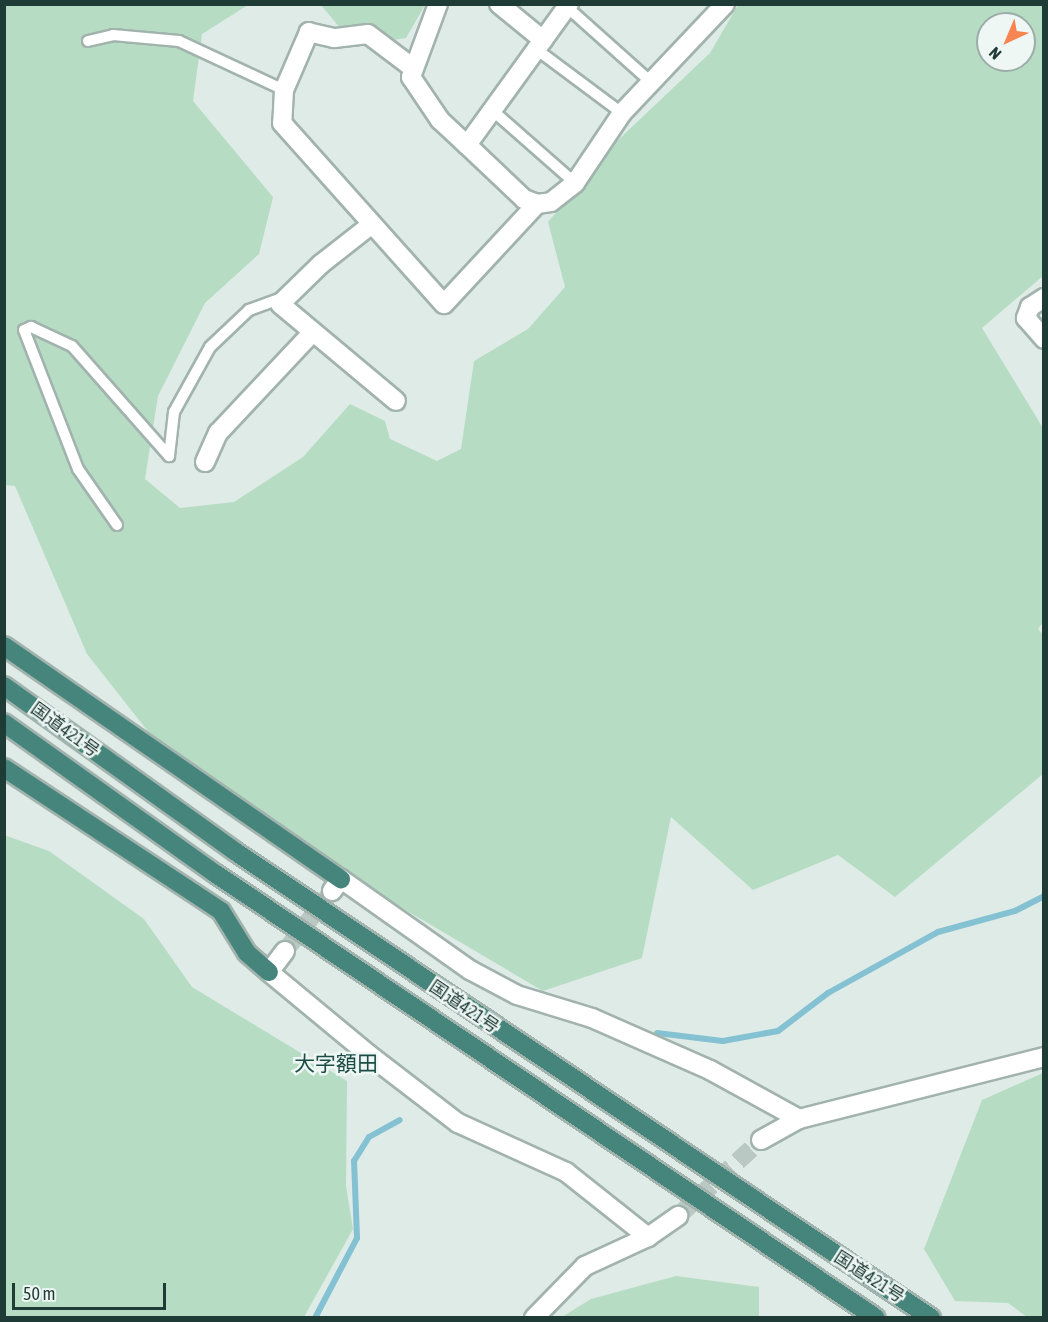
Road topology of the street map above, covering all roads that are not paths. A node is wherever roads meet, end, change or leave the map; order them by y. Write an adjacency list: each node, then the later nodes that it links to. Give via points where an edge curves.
1 (438, 4): 7 (street)
2 (500, 4): 6 (street)
3 (725, 4): 8 (street)
4 (568, 6): 6 (street); 8 (lane)
5 (88, 41): 9 (lane, via 113,35 179,41)
6 (539, 45): 10 (street); 11 (lane)
7 (413, 68): 9 (street, via 368,34 334,38 309,32); 12 (street, via 415,87)
8 (651, 82): 11 (street)
9 (284, 90): 15 (street, via 282,123)
10 (492, 110): 12 (street); 13 (lane)
11 (622, 113): 13 (street)
12 (467, 145): 14 (street, via 524,199)
13 (575, 183): 14 (street, via 551,202)
14 (537, 204): 15 (street, via 444,304)
15 (372, 224): 16 (street)
16 (288, 296): 18 (street, via 280,304); 22 (lane, via 249,310 210,347 174,412 169,456 72,346 49,333 31,327 24,330 78,470)
17 (1044, 298): 19 (street, via 1030,307 1026,318)
18 (311, 334): 20 (street); 21 (street, via 218,434)
19 (1044, 339)
20 (396, 400)
21 (205, 462)
22 (117, 525)
23 (4, 646): 29 (highway)
24 (4, 686): 39 (highway, 国道421号, via 256,866)
25 (4, 713): 27 (highway)
26 (4, 723): 27 (highway, 国道421号)
27 (23, 736): 38 (highway, 国道421号, via 226,880)
28 (4, 768): 31 (highway, via 221,911 247,953)
29 (337, 885): 33 (street, via 517,996 592,1018 710,1070)
30 (285, 951): 31 (street)
31 (269, 972): 36 (street, via 458,1123 566,1172)
32 (1044, 1057): 33 (street)
33 (799, 1119): 34 (street)
34 (761, 1140)
35 (678, 1216): 36 (street)
36 (648, 1237): 37 (street, via 585,1266)
37 (534, 1317)
38 (876, 1317)
39 (931, 1317)

